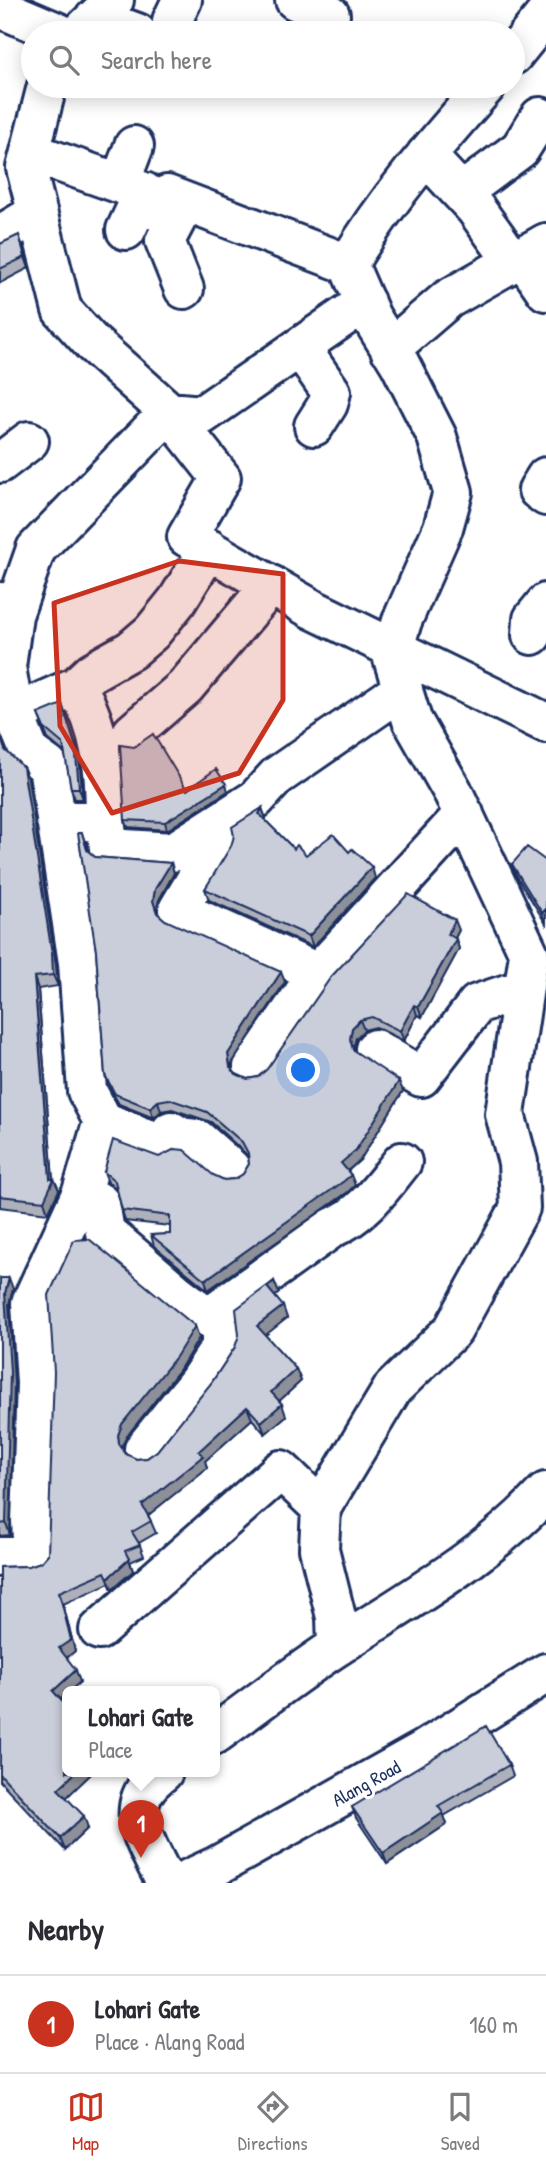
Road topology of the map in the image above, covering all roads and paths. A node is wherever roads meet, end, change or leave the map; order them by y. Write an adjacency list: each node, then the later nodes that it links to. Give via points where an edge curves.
1 (295, 0): 4 (street)
2 (0, 8): 7 (street)
3 (546, 14): 8 (street)
4 (330, 15)
5 (97, 17): 6 (street)
6 (164, 18)
7 (31, 21)
8 (525, 40)
9 (42, 98): 14 (street)
10 (476, 98): 13 (street)
11 (540, 117): 15 (street, via 520,149)
12 (134, 146): 16 (street)
13 (426, 155): 15 (street); 20 (street, via 374,219)
14 (18, 159): 16 (street); 17 (street)
15 (461, 193): 19 (street)
16 (138, 202): 20 (street); 21 (street, via 176,220 165,241)
17 (37, 213): 18 (street); 26 (street, via 62,310)
18 (0, 235)
19 (527, 253): 22 (street); 25 (street, via 448,299)
20 (348, 264): 23 (street)
21 (184, 289)
22 (546, 291)
23 (365, 302): 24 (street); 25 (street)
24 (300, 347): 26 (street, via 202,415); 27 (street, via 331,391)
25 (390, 349): 33 (street, via 437,437 453,492)
26 (169, 412): 30 (street, via 221,478 187,537); 32 (street, via 36,549)
27 (314, 426)
28 (546, 477): 29 (street, via 538,490)
29 (546, 496)
30 (209, 549): 31 (street); 34 (street, via 152,632)
31 (271, 585): 33 (street); 38 (street, via 185,687)
32 (6, 628): 36 (street, via 6,667)
33 (395, 647): 35 (street, via 392,655); 37 (street)
34 (77, 686): 36 (street); 41 (street, via 97,728 105,772)
35 (403, 689): 39 (street, via 412,720); 42 (street, via 277,776 256,799)
36 (15, 714): 40 (street, via 30,754 48,766)
37 (542, 715)
38 (132, 733)
39 (464, 814): 43 (street); 44 (street)
40 (56, 821): 41 (street); 47 (street, via 78,963 87,1091)
41 (105, 821): 42 (street, via 109,848 173,852)
42 (207, 832): 44 (street, via 216,846 178,910)
43 (532, 964): 45 (street, via 477,1004 421,1077); 54 (street, via 505,1114 517,1162 520,1208 453,1330 393,1388)
44 (318, 973): 46 (street)
45 (375, 1049)
46 (253, 1067)
47 (103, 1121): 49 (street, via 162,1145 171,1131 197,1139); 50 (street)
48 (402, 1162): 51 (street, via 349,1221 332,1228)
49 (231, 1169)
50 (82, 1192): 51 (street, via 100,1203 105,1232); 55 (street, via 31,1303 36,1383 33,1556)
51 (208, 1317): 52 (street, via 221,1332 221,1346)
52 (144, 1448)
53 (546, 1492): 57 (street, via 514,1526 463,1566)
54 (321, 1508): 56 (street, via 281,1470); 57 (street, via 319,1549 336,1617)
55 (0, 1557)
56 (99, 1630)
57 (337, 1646): 59 (street)
58 (546, 1673): 62 (street, Alang Road, via 422,1751)
59 (220, 1731)
60 (156, 1777): 61 (street, via 146,1784 137,1809 140,1829)
61 (166, 1883)
62 (180, 1883)

